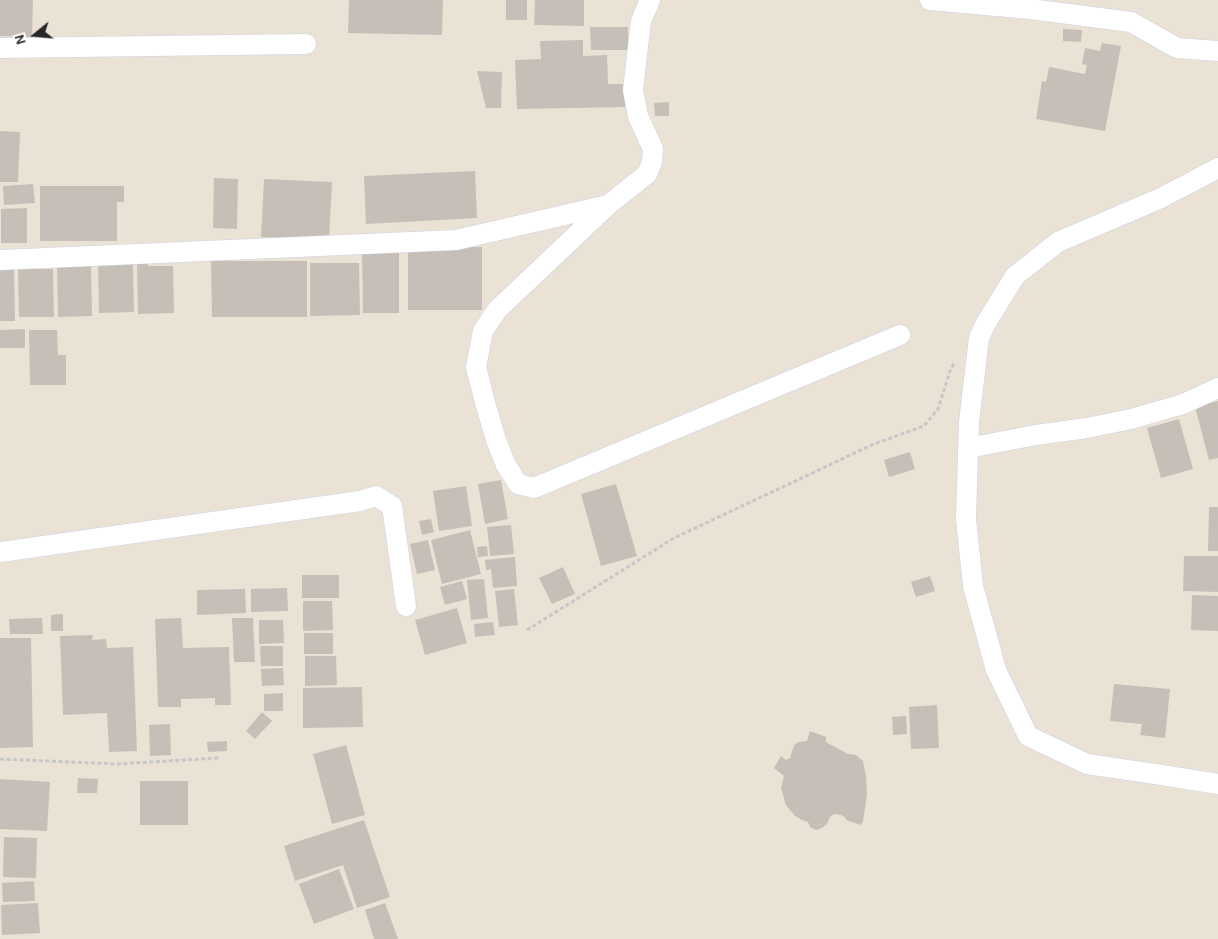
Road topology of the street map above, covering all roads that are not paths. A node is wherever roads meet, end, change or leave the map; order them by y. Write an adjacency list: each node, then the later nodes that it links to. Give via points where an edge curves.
1 (650, 0): 7 (street, via 641,21 633,90 638,116 653,149 652,162 647,174)
2 (930, 0): 5 (street, via 1132,22 1177,48)
3 (306, 44): 4 (street)
4 (0, 48)
5 (1218, 51)
6 (1218, 168): 11 (street, via 1161,198 1058,242 1015,276 979,338)
7 (608, 205): 8 (street, via 456,240); 9 (street, via 497,310 483,331 476,367 496,440 506,466 518,484 534,488)
8 (0, 260)
9 (900, 335)
10 (1218, 388): 11 (street, via 1182,404 1132,419)
11 (968, 448): 14 (street, via 966,519 973,586 996,670 1028,736 1087,764)
12 (0, 552): 13 (street, via 360,501 376,496 392,506)
13 (406, 606)
14 (1218, 784)

